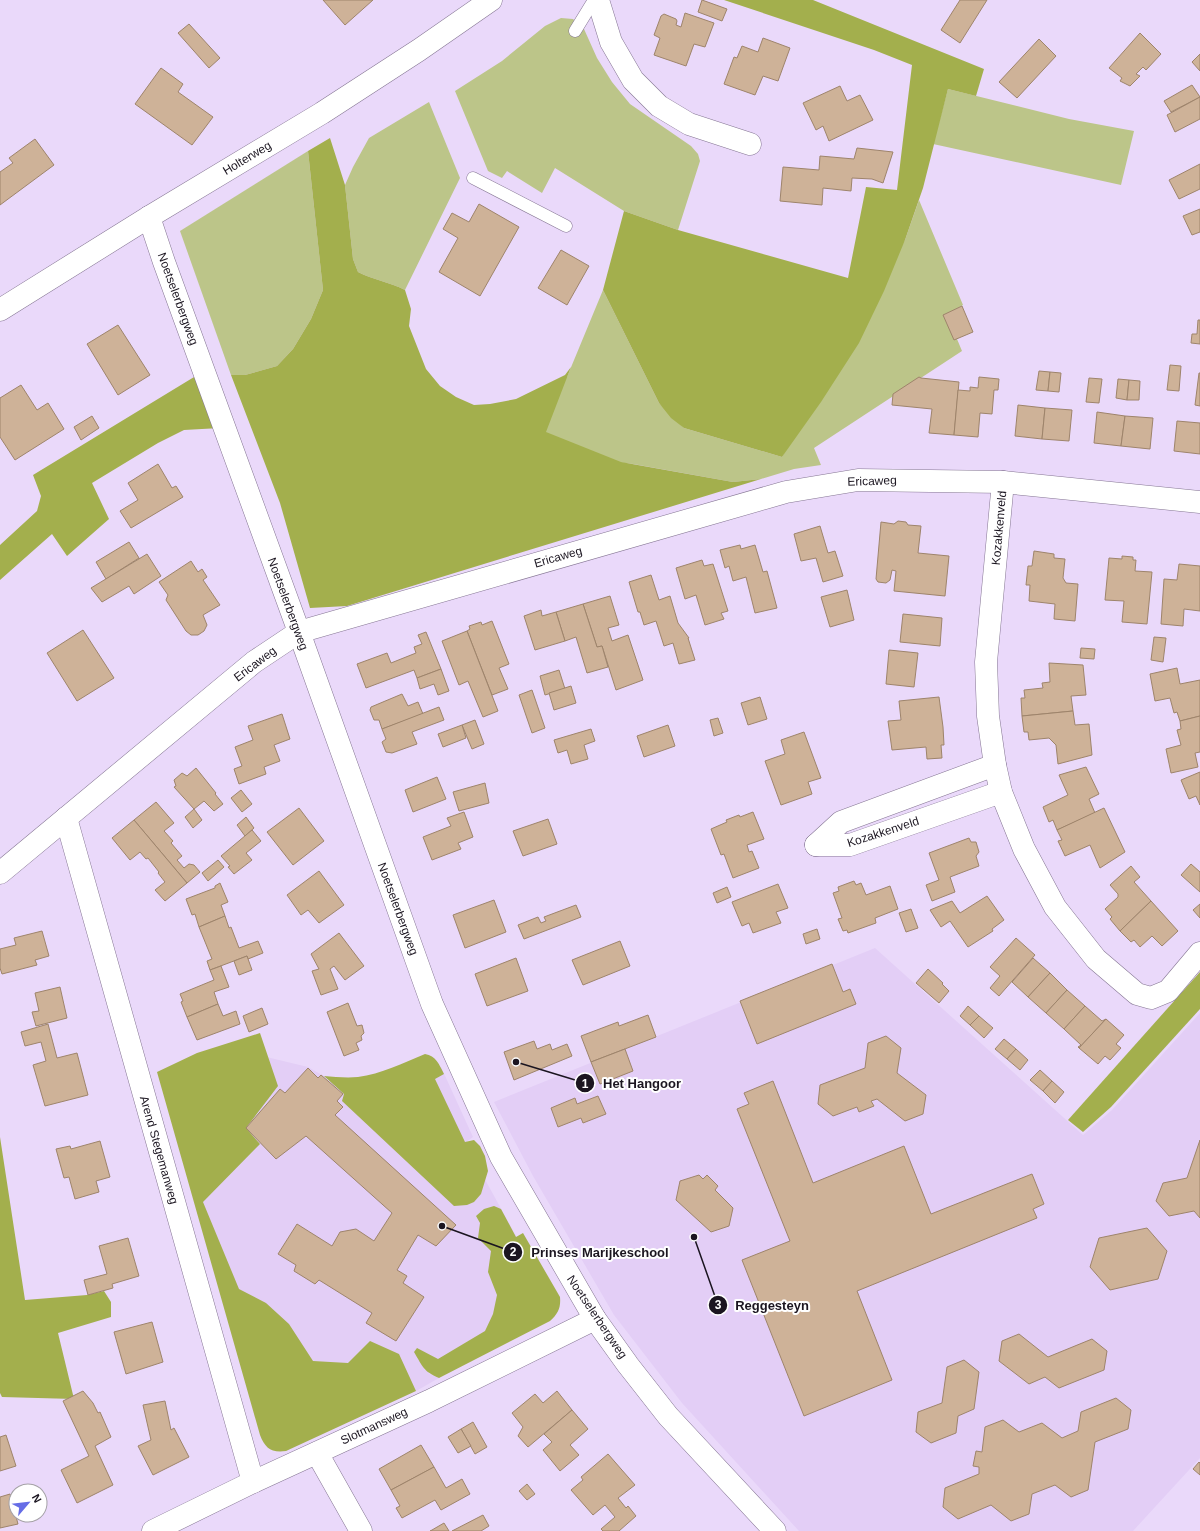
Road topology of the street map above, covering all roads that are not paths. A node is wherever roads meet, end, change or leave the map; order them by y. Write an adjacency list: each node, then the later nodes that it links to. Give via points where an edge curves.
1 (491, 0): 7 (street, Holterweg, via 329,109)
2 (594, 0): 4 (lane)
3 (598, 0): 5 (street, via 611,42 633,80 659,106 690,124)
4 (575, 31)
5 (750, 144)
6 (473, 178): 8 (lane)
7 (149, 217): 9 (street, Holterweg); 12 (street, Noetselerbergweg)
8 (566, 226)
9 (0, 310)
10 (1003, 482): 11 (street, Ericaweg); 12 (street, Ericaweg, via 858,480 786,492); 13 (street, Kozakkenveld, via 986,662 988,716)
11 (1200, 502)
12 (299, 632): 15 (street, Ericaweg, via 254,662); 18 (street, Noetselerbergweg, via 432,1004 501,1157)
13 (995, 765): 14 (street, Kozakkenveld); 14 (street, Kozakkenveld, via 841,822 816,845 850,845)
14 (1001, 792): 17 (street, Kozakkenveld, via 1024,849 1055,907 1096,959 1137,994 1151,998 1168,990)
15 (66, 818): 16 (street, Ericaweg); 20 (street, Arend Stegemanweg)
16 (0, 873)
17 (1200, 953)
18 (595, 1319): 19 (street, Slotmansweg); 23 (street, Noetselerbergweg, via 668,1416)
19 (317, 1453): 20 (street, Slotmansweg); 22 (street)
20 (253, 1482): 21 (street, Slotmansweg)
21 (153, 1531)
22 (361, 1531)
23 (775, 1531)

